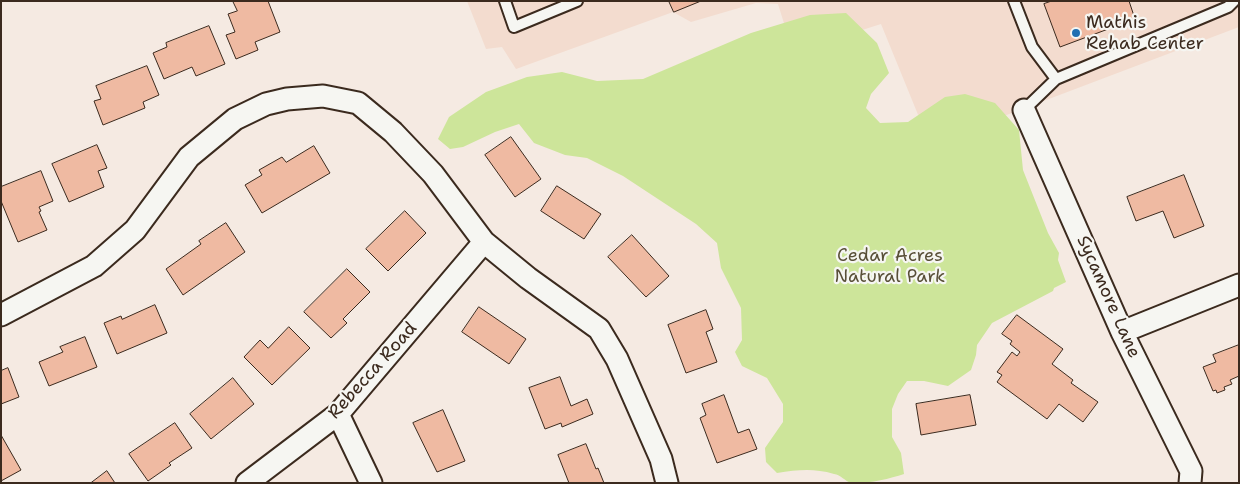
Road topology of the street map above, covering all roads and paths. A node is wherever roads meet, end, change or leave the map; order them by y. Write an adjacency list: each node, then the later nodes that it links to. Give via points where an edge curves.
1 (504, 1): 2 (lane, via 514,27)
2 (577, 1)
3 (1014, 1): 5 (lane, via 1032,47)
4 (1234, 1): 5 (lane, via 1228,7)
5 (1056, 79): 6 (lane)
6 (1024, 110): 10 (street, Sycamore Lane)
7 (484, 242): 9 (street, via 433,174 393,132 358,103 323,96 287,99 266,104 235,119 189,157 135,230 94,266); 11 (street, Rebecca Road); 14 (street, via 599,329 617,359 661,459)
8 (1239, 284): 10 (street)
9 (1, 315)
10 (1122, 332): 15 (street, Sycamore Lane, via 1192,471)
11 (338, 414): 12 (street, Rebecca Road); 13 (street)
12 (247, 483)
13 (371, 483)
14 (667, 483)
15 (1190, 483)

